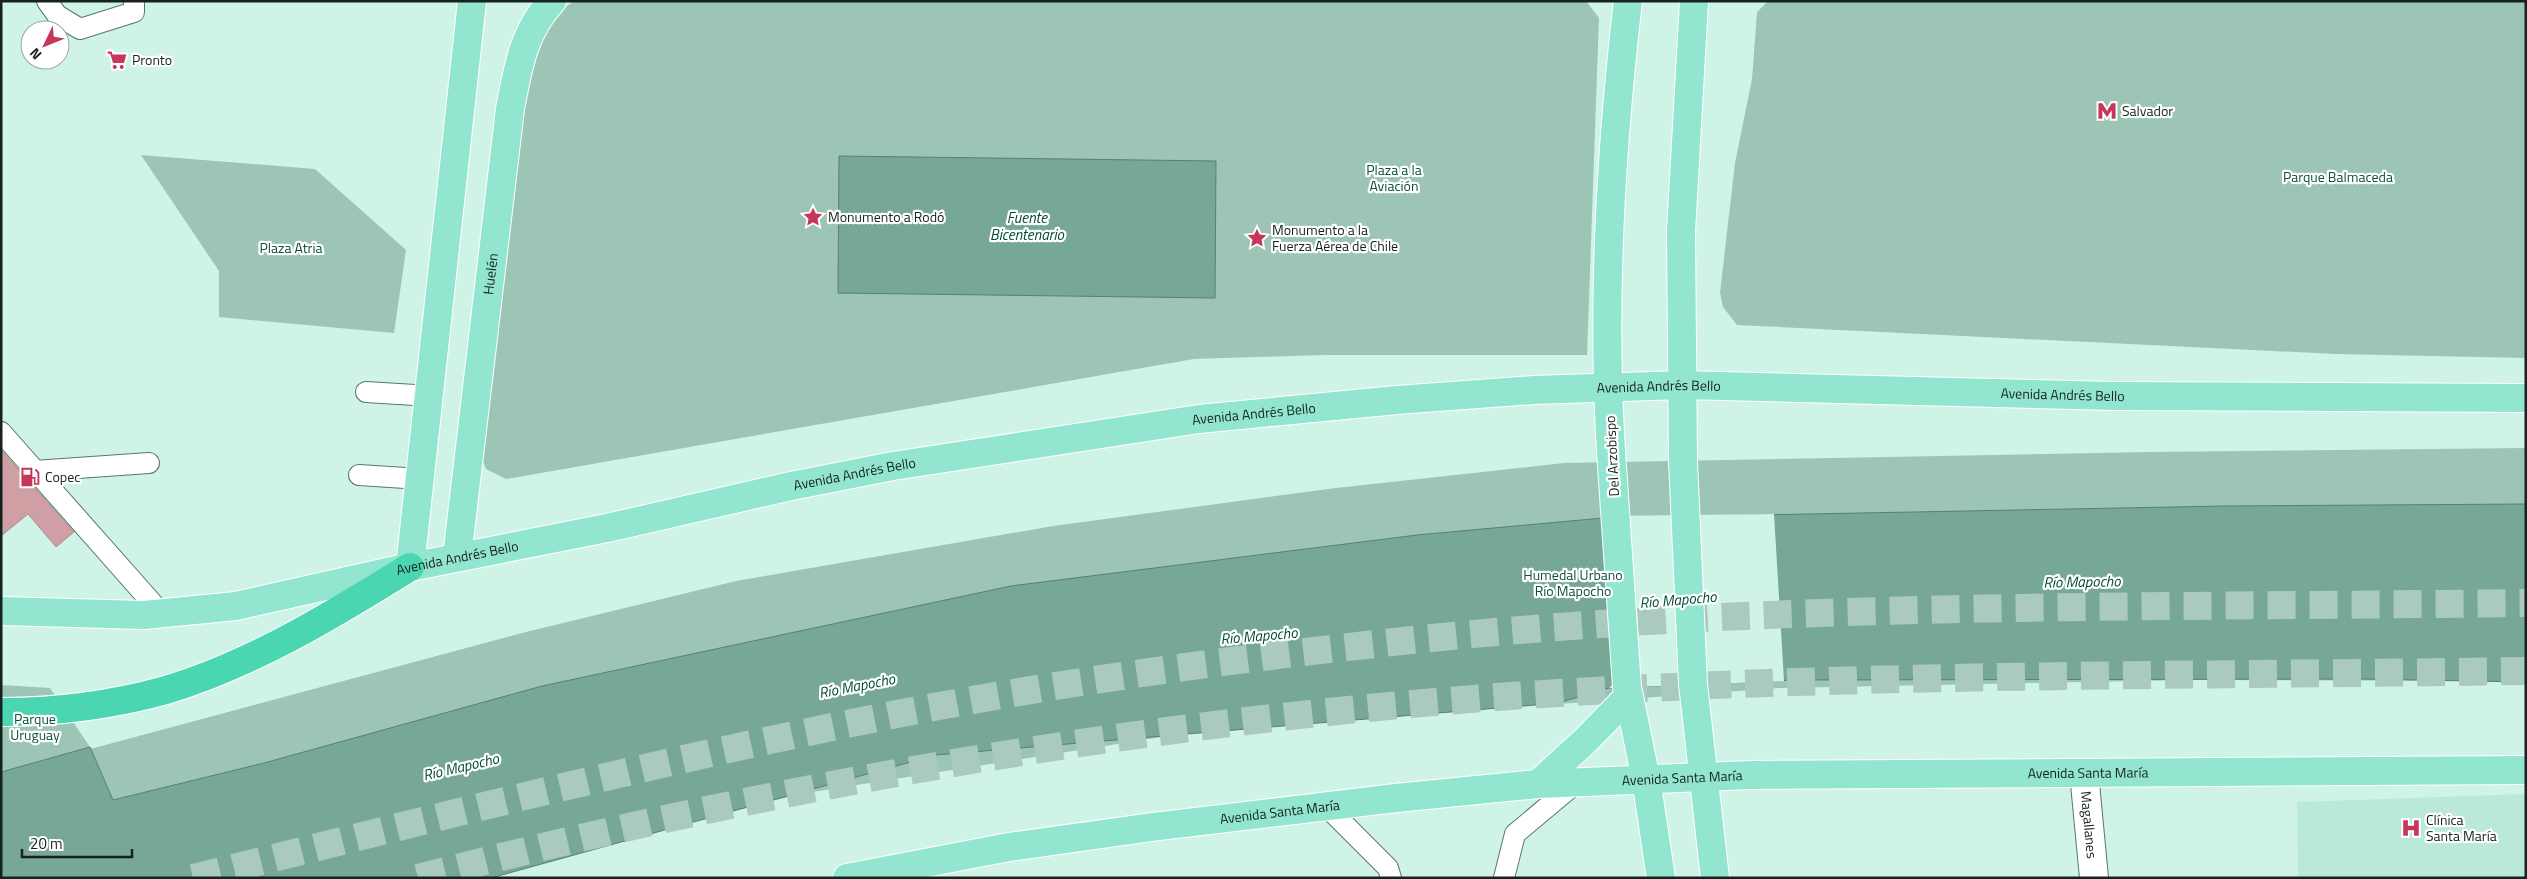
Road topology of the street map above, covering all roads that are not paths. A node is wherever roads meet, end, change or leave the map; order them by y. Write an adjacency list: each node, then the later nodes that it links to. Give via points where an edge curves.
1 (47, 1): 2 (lane, via 56,15 80,29 134,12)
2 (134, 1)
3 (472, 1): 10 (main road)
4 (552, 1): 17 (main road, Huelén, via 525,40 510,109)
5 (1628, 1): 8 (main road, Del Arzobispo, via 1611,203)
6 (1694, 1): 7 (main road, via 1681,230)
7 (1682, 385): 8 (main road, Avenida Andrés Bello); 11 (main road, Avenida Andrés Bello, via 2114,396); 25 (main road, bridge, via 1693,684)
8 (1608, 386): 17 (main road, Avenida Andrés Bello, via 1387,401 1199,419 1105,432 791,486); 21 (main road, Del Arzobispo, bridge)
9 (366, 392): 10 (lane)
10 (431, 396): 16 (main road)
11 (2526, 398)
12 (5, 445): 14 (lane)
13 (148, 463): 14 (lane)
14 (34, 472): 20 (lane)
15 (359, 475): 16 (lane)
16 (421, 479): 18 (main road)
17 (457, 558): 18 (main road, Avenida Andrés Bello)
18 (410, 567): 20 (main road, Avenida Andrés Bello, via 236,606); 22 (highway, via 290,637 186,683 111,703 62,710)
19 (1, 611): 20 (main road, Avenida Andrés Bello)
20 (162, 614)
21 (1628, 692): 26 (main road, Del Arzobispo); 28 (main road, via 1586,740)
22 (1, 712)
23 (2526, 770): 24 (main road, Avenida Santa María)
24 (2084, 773): 25 (main road, Avenida Santa María); 36 (street, Magallanes)
25 (1704, 778): 26 (main road, Avenida Santa María); 35 (main road)
26 (1646, 779): 27 (main road, Avenida Santa María); 34 (main road, Del Arzobispo)
27 (1577, 782): 28 (main road, Avenida Santa María); 33 (lane, via 1515,834)
28 (1538, 784): 29 (main road, Avenida Santa María)
29 (1326, 806): 30 (main road, Avenida Santa María, via 1010,847); 32 (lane, via 1388,868)
30 (876, 874): 31 (main road, Avenida Santa María)
31 (847, 878)
32 (1391, 878)
33 (1504, 878)
34 (1661, 878)
35 (1715, 878)
36 (2094, 878)

